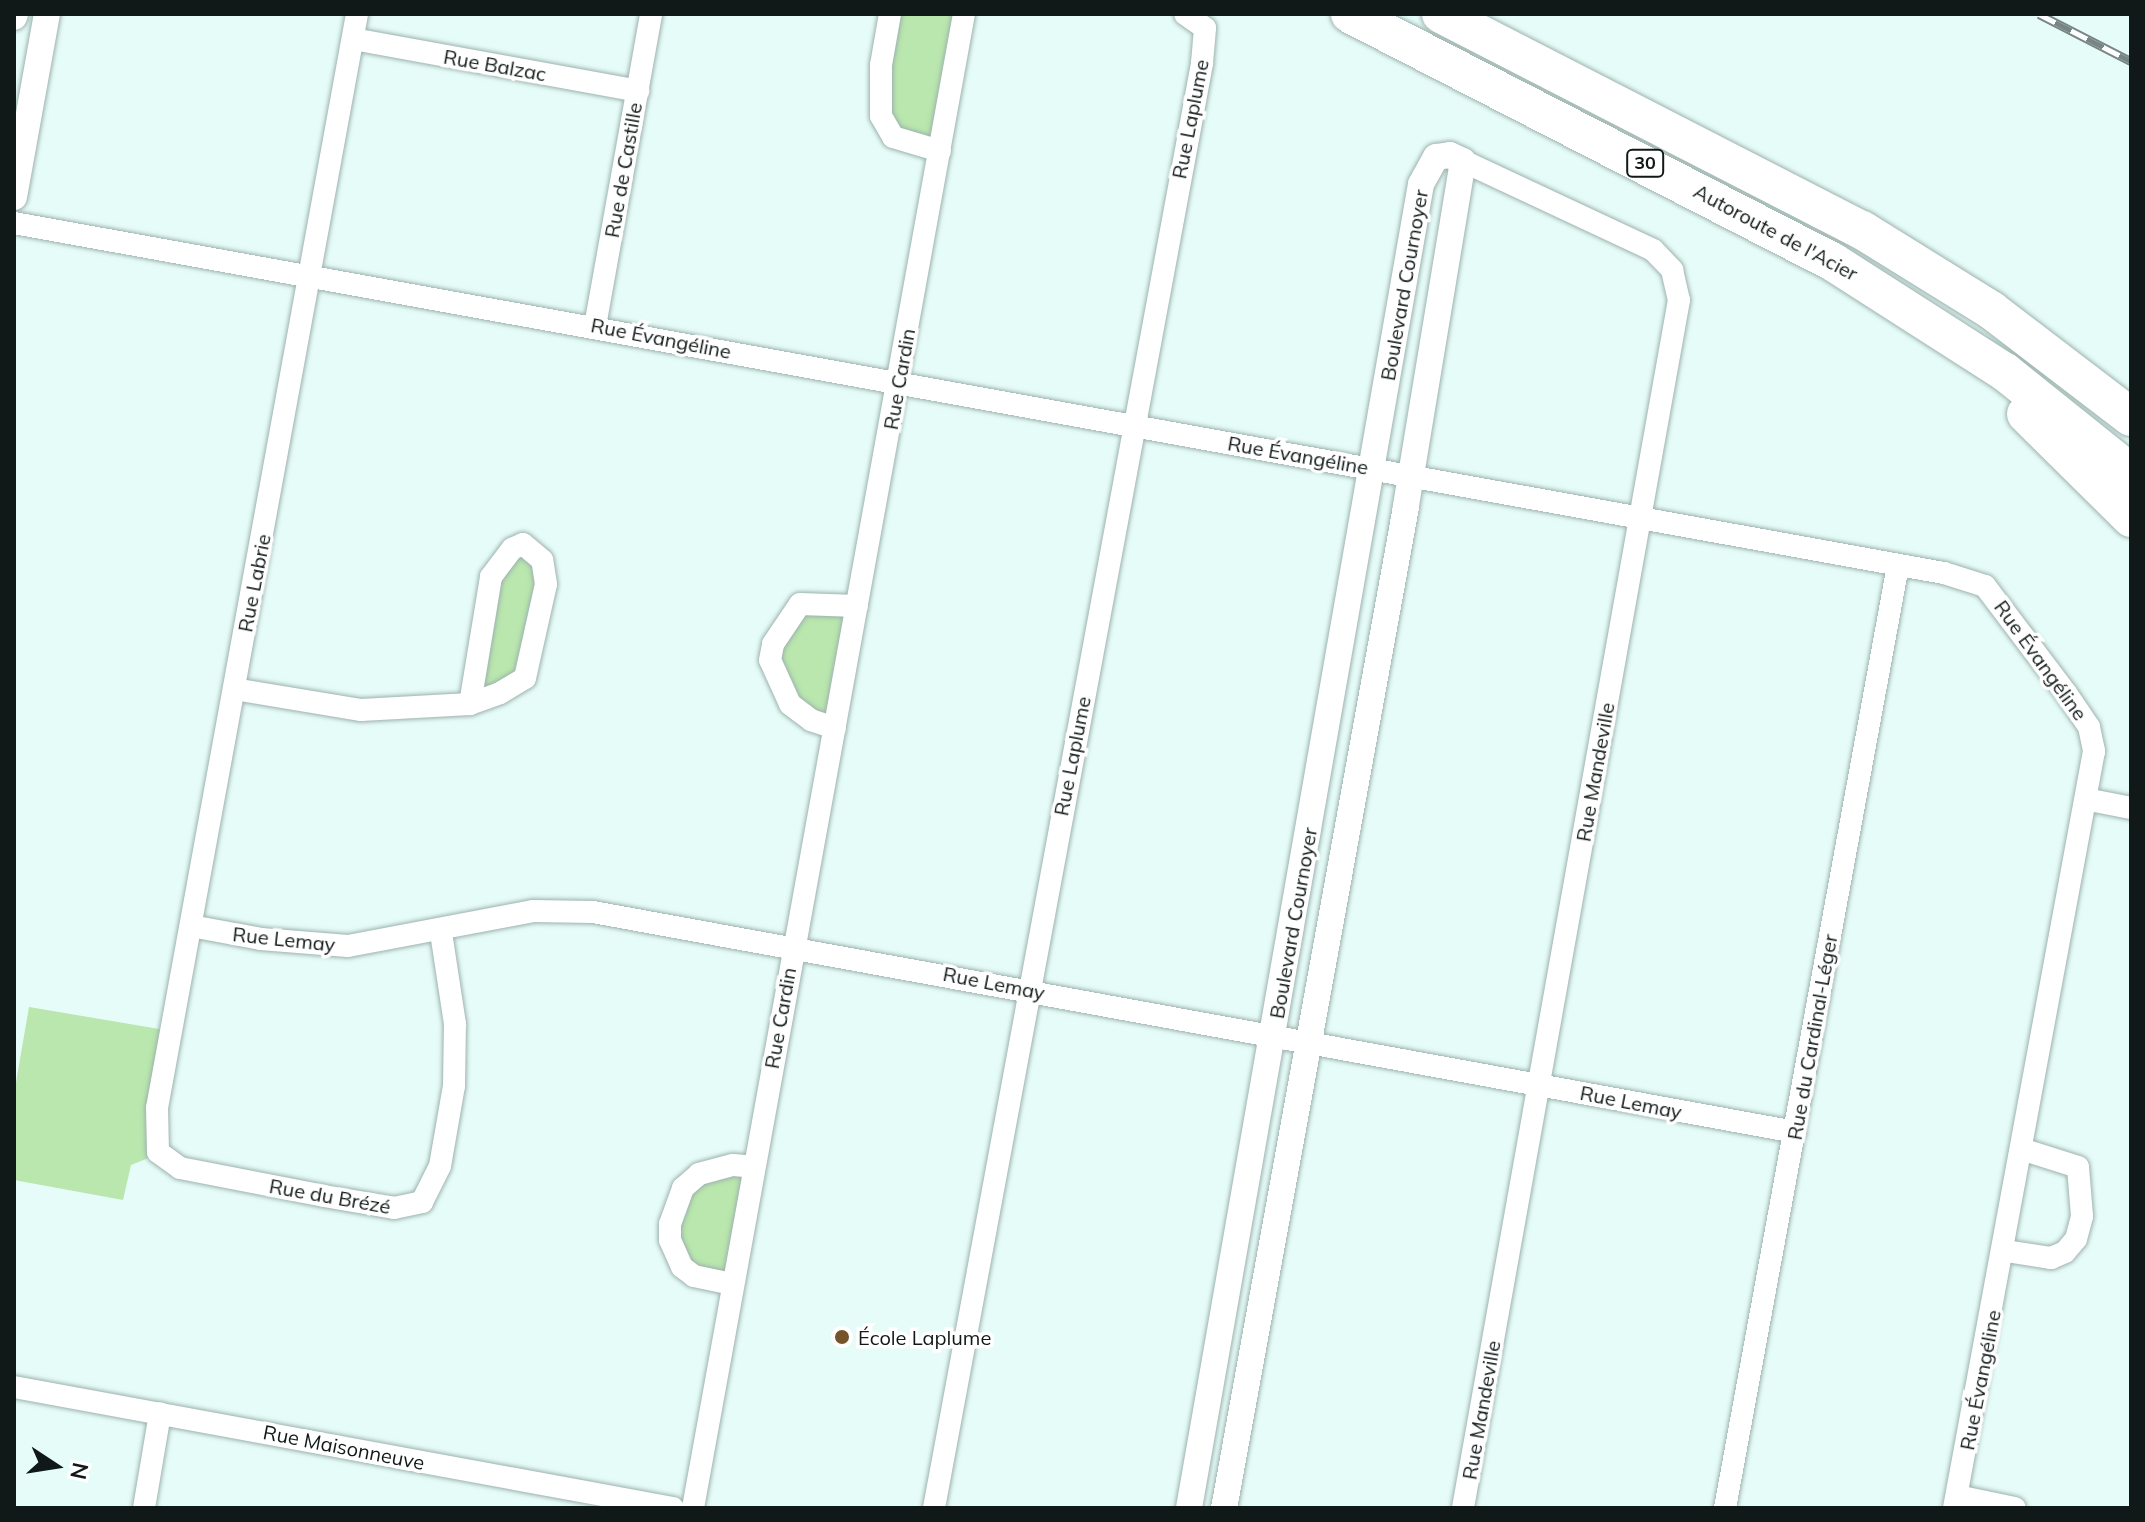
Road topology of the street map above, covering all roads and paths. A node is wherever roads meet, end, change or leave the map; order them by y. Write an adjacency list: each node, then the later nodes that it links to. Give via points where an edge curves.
1 (47, 14): 13 (street)
2 (357, 14): 9 (street, Rue Labrie)
3 (651, 14): 10 (street, Rue de Castille)
4 (890, 14): 11 (street, via 881,65 881,116 893,137)
5 (964, 14): 11 (street, Rue Cardin)
6 (1185, 14): 20 (street, Rue Laplume, via 1205,28 1205,41)
7 (1350, 14): 16 (highway, Autoroute de l'Acier / 30, via 1761,222)
8 (1441, 14): 19 (highway, 30, via 1862,230 1991,310)
9 (353, 39): 10 (street, Rue Balzac); 15 (street, Rue Labrie)
10 (638, 91): 17 (street, Rue de Castille)
11 (940, 151): 18 (street, Rue Cardin)
12 (1463, 161): 21 (street, Boulevard Cournoyer, via 1436,157 1421,184); 23 (street, Boulevard Cournoyer); 24 (street, Rue Mandeville, via 1653,250 1672,270 1679,300)
13 (14, 197)
14 (14, 223): 15 (street, Rue Évangéline)
15 (308, 273): 17 (street, Rue Évangéline); 28 (street, Rue Labrie)
16 (1933, 322): 22 (highway, Autoroute de l'Acier / 30, via 2041,399); 25 (highway)
17 (595, 326): 18 (street, Rue Évangéline)
18 (899, 382): 20 (street, Rue Évangéline); 27 (street, Rue Cardin)
19 (2131, 414)
20 (1134, 425): 21 (street, Rue Évangéline); 36 (street, Rue Laplume)
21 (1371, 468): 23 (street, Rue Évangéline); 37 (street, Boulevard Cournoyer)
22 (2131, 473)
23 (1411, 476): 24 (street, Rue Évangéline); 38 (street, Boulevard Cournoyer)
24 (1640, 518): 26 (street, Rue Évangéline); 39 (street, Rue Mandeville)
25 (2131, 518)
26 (1898, 565): 31 (street, Rue Évangéline, via 1975,581 1999,602 2089,727 2094,742); 40 (street, Rue du Cardinal-Léger)
27 (857, 606): 30 (street, Rue Cardin); 30 (street, via 800,604 773,644 770,660 790,704 811,720)
28 (234, 689): 29 (street, via 361,710); 33 (street, Rue Labrie)
29 (470, 704): 29 (street, via 491,577 512,549 523,544 534,549 547,570 525,678)
30 (835, 728): 35 (street, Rue Cardin)
31 (2090, 800): 32 (street); 41 (street, Rue Évangéline)
32 (2131, 808)
33 (191, 926): 34 (street, Rue Lemay, via 329,945); 42 (street, Rue Labrie, via 157,1108)
34 (441, 932): 35 (street, Rue Lemay, via 533,911 575,910); 42 (street, Rue du Brézé, via 455,1024 454,1086 440,1166 422,1202 394,1208 324,1196 180,1168)
35 (792, 946): 36 (street, Rue Lemay); 43 (street, Rue Cardin)
36 (1031, 990): 37 (street, Rue Lemay); 52 (street, Rue Laplume)
37 (1274, 1035): 38 (street, Rue Lemay); 53 (street, Boulevard Cournoyer)
38 (1311, 1042): 39 (street, Rue Lemay); 54 (street, Boulevard Cournoyer)
39 (1541, 1085): 40 (street, Rue Lemay); 55 (street, Rue Mandeville)
40 (1795, 1132): 56 (street, Rue du Cardinal-Léger)
41 (2024, 1150): 44 (street, Rue Évangéline); 44 (street, via 2078,1167 2082,1216 2076,1239 2065,1252 2051,1258)
42 (158, 1152)
43 (754, 1167): 45 (street, Rue Cardin); 45 (street, via 733,1165 699,1174 683,1188 670,1224 670,1240 682,1267 694,1276)
44 (2006, 1251): 48 (street, Rue Évangéline)
45 (732, 1284): 51 (street, Rue Cardin)
46 (14, 1387): 47 (street, Rue Maisonneuve)
47 (160, 1413): 49 (street); 50 (street, Rue Maisonneuve)
48 (1956, 1502): 57 (street)
49 (144, 1508)
50 (673, 1508)
51 (693, 1508)
52 (934, 1508)
53 (1189, 1508)
54 (1224, 1508)
55 (1463, 1508)
56 (1725, 1508)
57 (2015, 1508)

